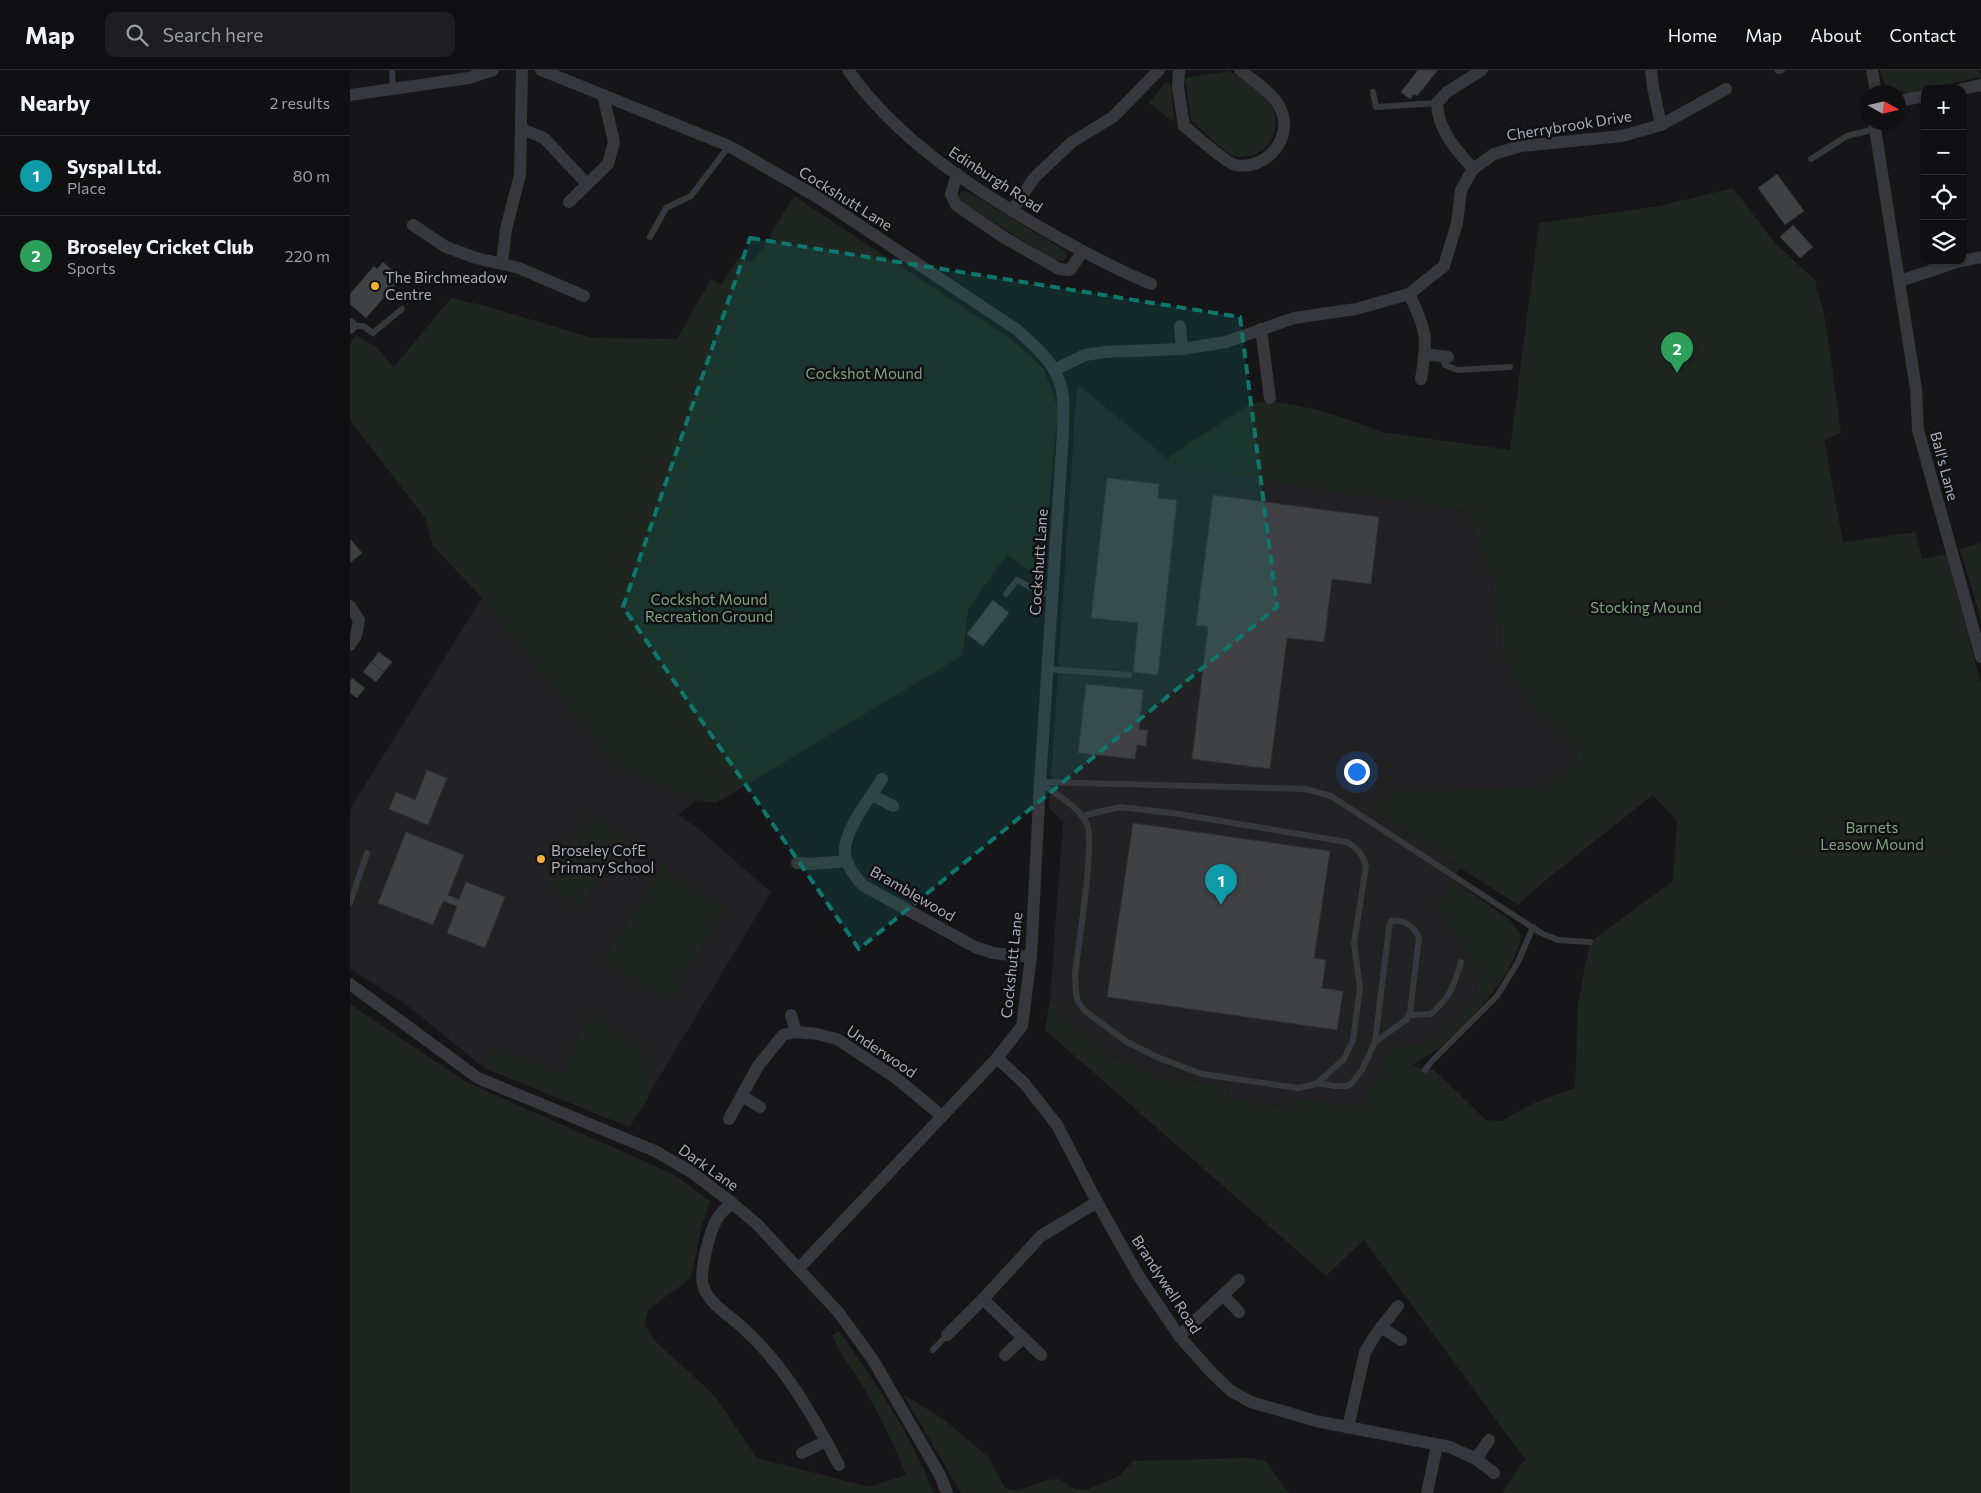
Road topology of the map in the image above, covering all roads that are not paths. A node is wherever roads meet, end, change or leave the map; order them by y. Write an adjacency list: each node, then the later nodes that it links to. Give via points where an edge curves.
1 (392, 70): 15 (lane)
2 (493, 70): 15 (street, via 469,78)
3 (522, 70): 24 (street)
4 (542, 70): 18 (street, Cockshutt Lane)
5 (848, 70): 30 (street, Edinburgh Road, via 887,117)
6 (1159, 70): 33 (street, via 1113,117 1072,142 1034,178)
7 (1179, 70): 8 (street, via 1178,87 1184,126 1234,164 1246,165 1272,155 1280,144 1284,129 1279,105)
8 (1240, 70)
9 (1482, 70): 22 (street, via 1447,92)
10 (1651, 70): 23 (street)
11 (1872, 70): 12 (street)
12 (1875, 85)
13 (1981, 85): 14 (street)
14 (1966, 88)
15 (394, 89): 19 (street)
16 (1726, 89): 23 (street, Cherrybrook Drive)
17 (1373, 92): 22 (lane, via 1376,107)
18 (603, 94): 27 (street, Cockshutt Lane); 31 (street, via 614,142 608,164)
19 (350, 95)
20 (1921, 97): 21 (street)
21 (1906, 100)
22 (1437, 103): 29 (street, via 1438,115 1448,139)
23 (1660, 125): 29 (street, Cherrybrook Drive, via 1622,136 1521,146 1494,154)
24 (522, 129): 31 (street, via 544,138); 39 (street, via 520,175 506,229)
25 (1863, 130): 28 (lane, via 1847,136)
26 (1875, 130): 41 (street, Ball's Lane)
27 (729, 146): 35 (lane, via 691,196 666,208); 53 (street, Cockshutt Lane, via 817,198 1016,329 1045,355)
28 (1811, 159)
29 (1473, 169): 43 (street, Cherrybrook Drive, via 1461,190 1457,223 1444,266)
30 (957, 174): 33 (street, Edinburgh Road); 36 (street, via 951,194 956,206 1005,238 1059,269 1070,270)
31 (587, 184): 32 (street)
32 (569, 202)
33 (1012, 211): 36 (street, Edinburgh Road)
34 (413, 225): 39 (street, via 446,247)
35 (650, 237)
36 (1083, 251): 42 (street, Edinburgh Road)
37 (1981, 257): 38 (street)
38 (1966, 260)
39 (502, 263): 44 (street)
40 (1949, 265): 41 (street)
41 (1900, 281): 60 (street, Ball's Lane, via 1916,389 1918,430)
42 (1151, 284)
43 (1408, 294): 48 (street, Cherrybrook Drive, via 1356,309 1294,318); 50 (street, via 1423,326)
44 (584, 296)
45 (402, 309): 46 (lane, via 373,333 363,326)
46 (351, 326)
47 (1180, 326): 49 (street)
48 (1261, 330): 49 (street, Cherrybrook Drive, via 1226,342); 55 (street)
49 (1182, 349): 53 (street, Cherrybrook Drive, via 1084,355)
50 (1425, 354): 51 (street); 54 (street)
51 (1445, 357): 52 (lane, via 1445,365 1457,370)
52 (1510, 367)
53 (1054, 370): 57 (street, Cockshutt Lane, via 1063,397 1063,433)
54 (1421, 379)
55 (1270, 398)
56 (1006, 594): 57 (lane, via 1017,580 1036,591)
57 (1052, 595): 61 (street, Cockshutt Lane)
58 (350, 606): 59 (street, via 359,620 356,636)
59 (350, 644)
60 (1981, 657)
61 (1047, 669): 62 (lane); 64 (street, Cockshutt Lane)
62 (1130, 675)
63 (882, 779): 65 (street)
64 (1040, 782): 67 (lane); 72 (lane, via 1306,789 1331,796); 74 (street, Cockshutt Lane)
65 (872, 795): 66 (street); 69 (street, via 850,830 845,848)
66 (893, 806)
67 (1081, 816): 83 (lane, via 1089,834 1075,984 1078,1002 1085,1011 1127,1042 1202,1074 1298,1088); 83 (lane, via 1120,807 1180,814 1347,842 1363,855 1366,866 1354,942 1360,988 1353,1040 1344,1059)
68 (367, 853): 71 (lane)
69 (847, 861): 70 (street); 74 (street, Bramblewood, via 853,875 864,886 975,947 993,953)
70 (797, 863)
71 (350, 903)
72 (1533, 927): 73 (lane, via 1558,940); 82 (lane, via 1518,962 1497,996)
73 (1590, 942)
74 (1031, 957): 81 (street, Cockshutt Lane, via 1022,1026)
75 (1461, 962): 77 (lane, via 1452,989 1431,1014 1413,1015)
76 (350, 984): 89 (street, Dark Lane, via 478,1078 655,1152 693,1173)
77 (1410, 1012): 80 (lane, via 1406,1020); 80 (lane, via 1419,938 1413,928 1399,919 1391,921 1389,928)
78 (791, 1016): 79 (street)
79 (796, 1032): 84 (street, via 783,1035 758,1066); 86 (street, Underwood, via 837,1039 896,1078)
80 (1375, 1042): 83 (lane, via 1352,1084 1340,1087)
81 (997, 1058): 86 (street, Cockshutt Lane); 88 (street, Brandywell Road, via 1024,1083 1057,1125)
82 (1425, 1070)
83 (1317, 1083)
84 (742, 1096): 85 (street); 87 (street)
85 (760, 1107)
86 (942, 1116): 90 (street, Cockshutt Lane)
87 (729, 1119)
88 (1097, 1202): 93 (street, via 1041,1236); 98 (street, Brandywell Road, via 1138,1274)
89 (732, 1203): 90 (street, Dark Lane); 106 (street, via 715,1221 702,1284 706,1294 760,1343 813,1416)
90 (799, 1268): 112 (street, Dark Lane, via 873,1360)
91 (1238, 1280): 92 (street)
92 (1223, 1295): 95 (street); 98 (street)
93 (983, 1299): 97 (street); 99 (street)
94 (1398, 1306): 96 (street)
95 (1239, 1312)
96 (1382, 1327): 100 (street); 104 (street, via 1365,1352)
97 (946, 1335): 101 (lane)
98 (1179, 1336): 104 (street, Brandywell Road, via 1231,1391 1251,1402)
99 (1023, 1338): 102 (street); 103 (street)
100 (1401, 1340)
101 (933, 1350)
102 (1005, 1355)
103 (1041, 1355)
104 (1348, 1428): 107 (street, Brandywell Road)
105 (1489, 1440): 109 (street)
106 (826, 1441): 108 (street); 110 (street)
107 (1438, 1445): 109 (street, Brandywell Road); 113 (street)
108 (802, 1453)
109 (1476, 1458): 111 (street, Brandywell Road)
110 (839, 1465)
111 (1494, 1473)
112 (947, 1493)
113 (1427, 1493)

